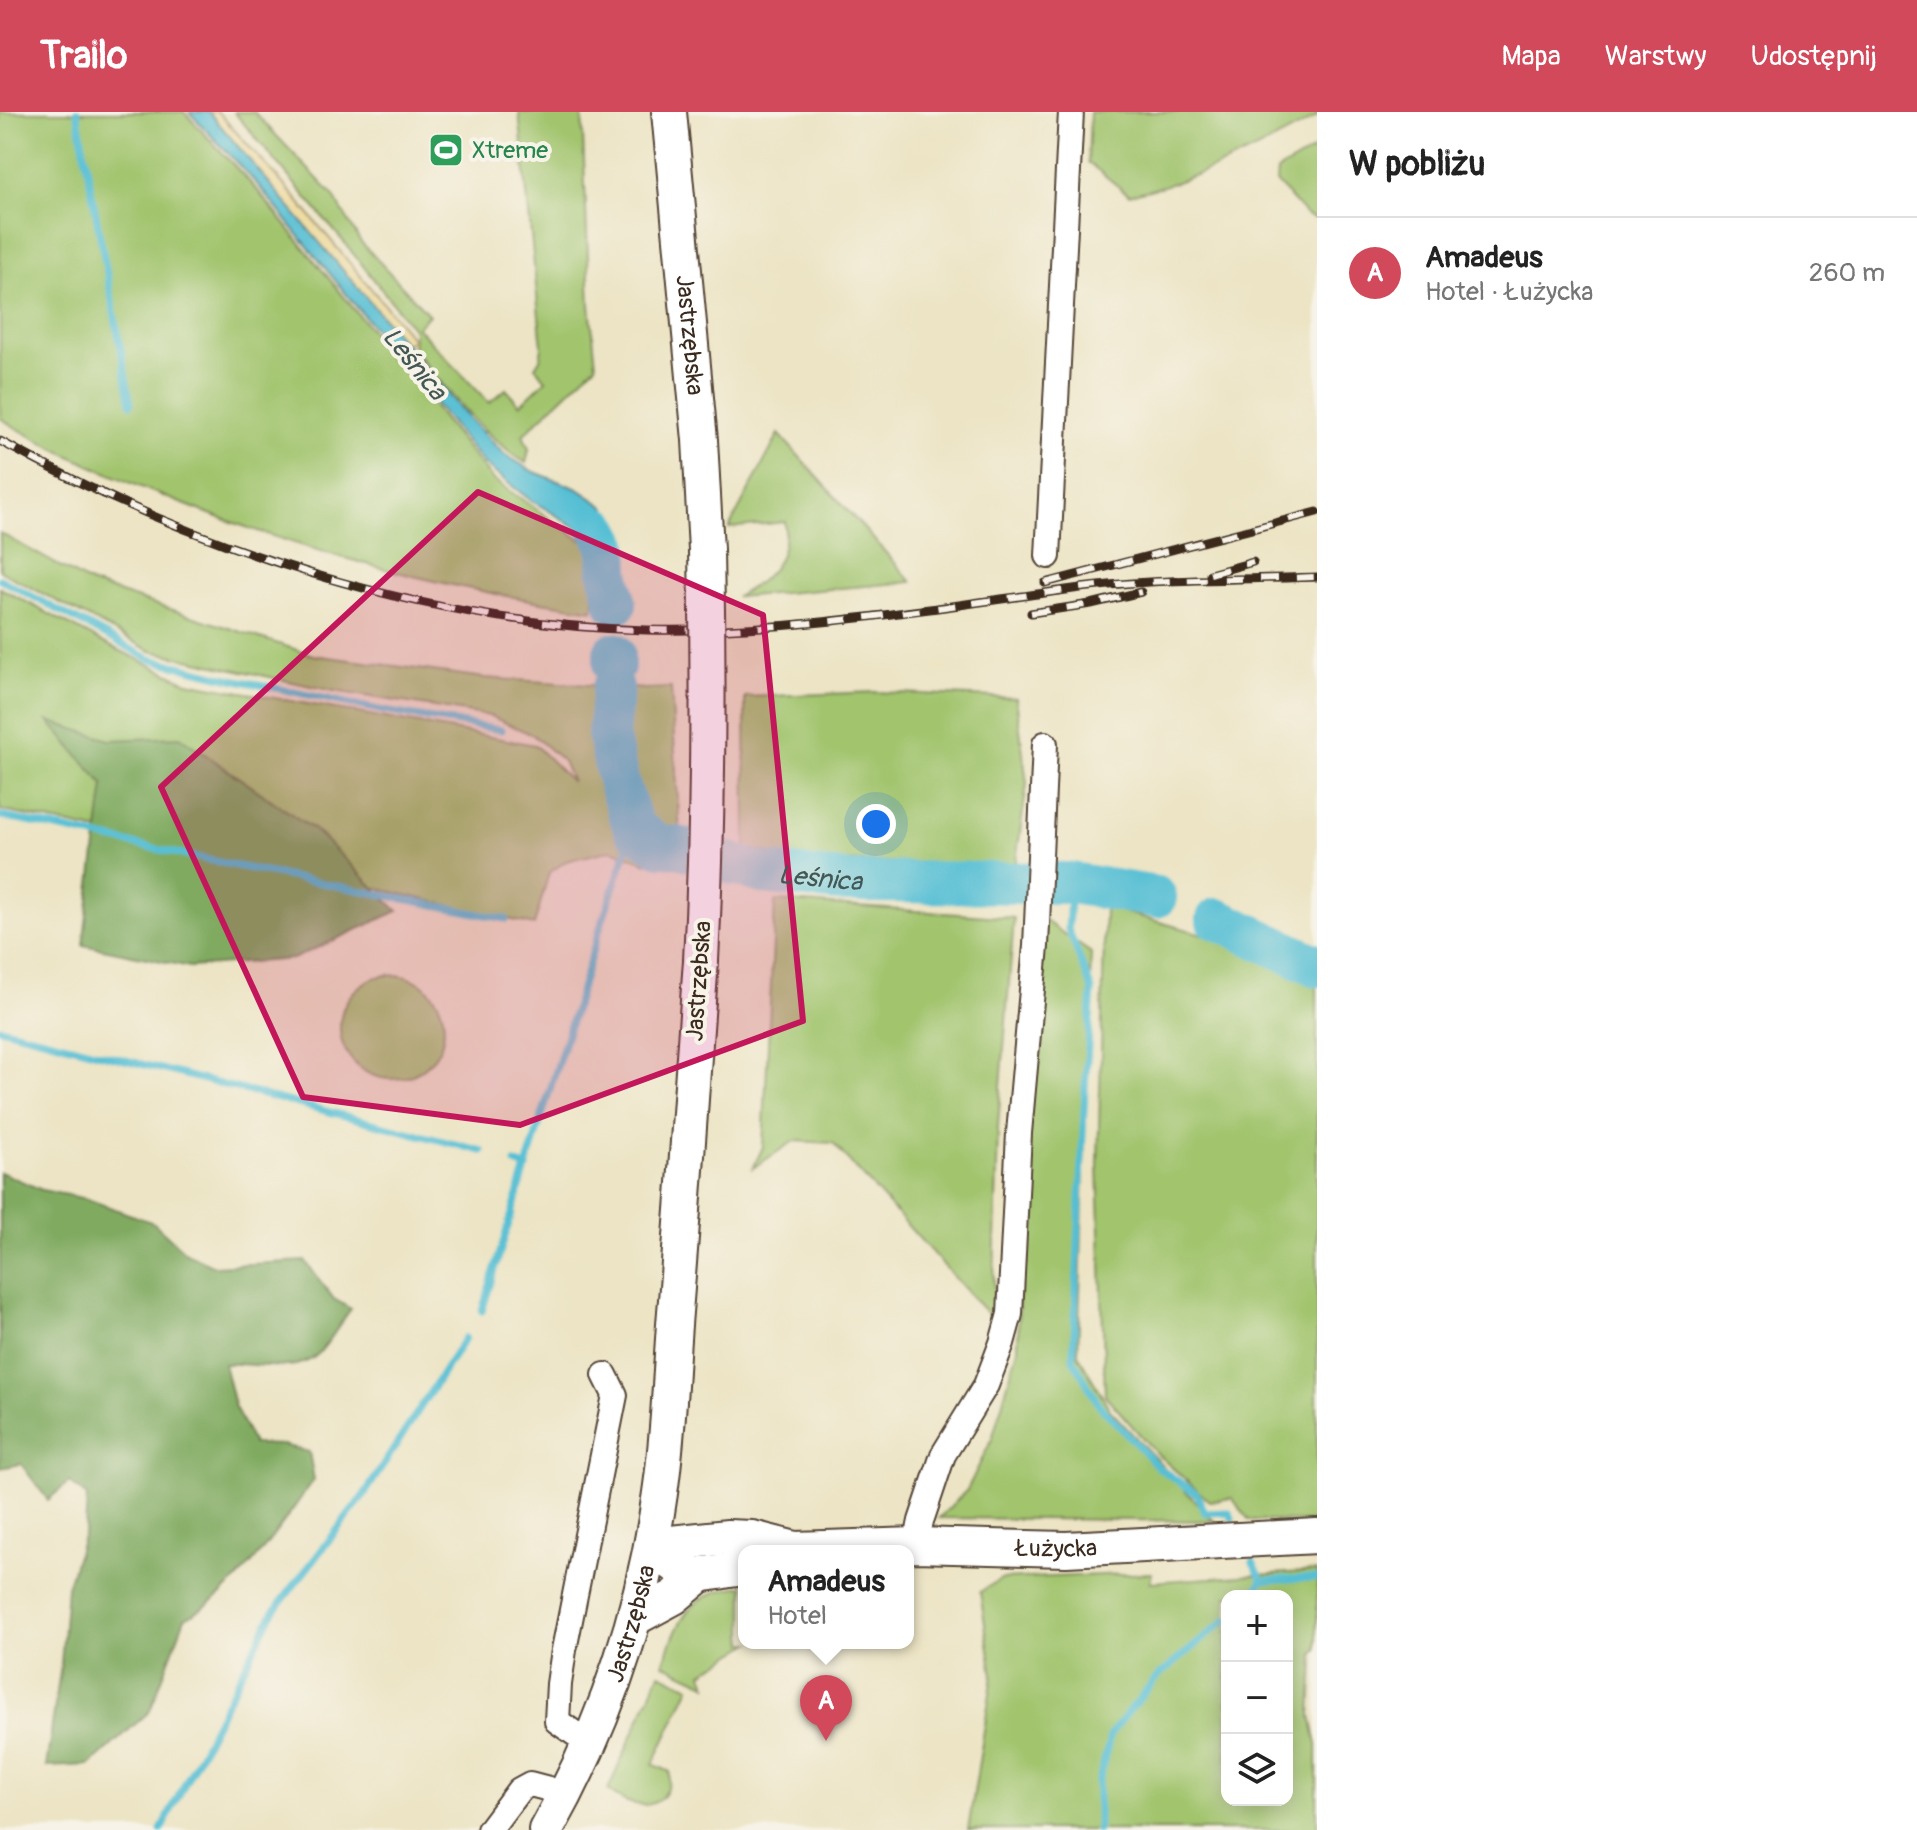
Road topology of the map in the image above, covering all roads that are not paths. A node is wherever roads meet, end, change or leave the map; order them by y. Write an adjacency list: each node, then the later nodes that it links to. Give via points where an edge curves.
1 (669, 112): 6 (main road, Jastrzębska, bridge, via 700,440 709,733 701,961)
2 (1071, 112): 3 (street)
3 (1048, 556)
4 (1045, 744): 11 (street, via 1010,1314 986,1385 943,1455)
5 (605, 1375): 15 (street, via 615,1395 564,1650 557,1721)
6 (661, 1489): 8 (main road, via 683,1517); 9 (main road, Jastrzębska)
7 (1317, 1536): 11 (main road, Łużycka, via 1066,1549)
8 (713, 1537): 9 (main road, Łużycka); 10 (main road, Łużycka)
9 (652, 1545): 13 (main road, via 683,1572); 14 (main road, Jastrzębska)
10 (776, 1545)
11 (916, 1545)
12 (738, 1569): 13 (main road)
13 (699, 1576): 14 (main road)
14 (635, 1618): 15 (main road, Jastrzębska)
15 (592, 1739): 16 (main road, Jastrzębska)
16 (565, 1797): 17 (street, via 530,1784 519,1790); 18 (main road, Jastrzębska)
17 (489, 1830)
18 (546, 1830)

